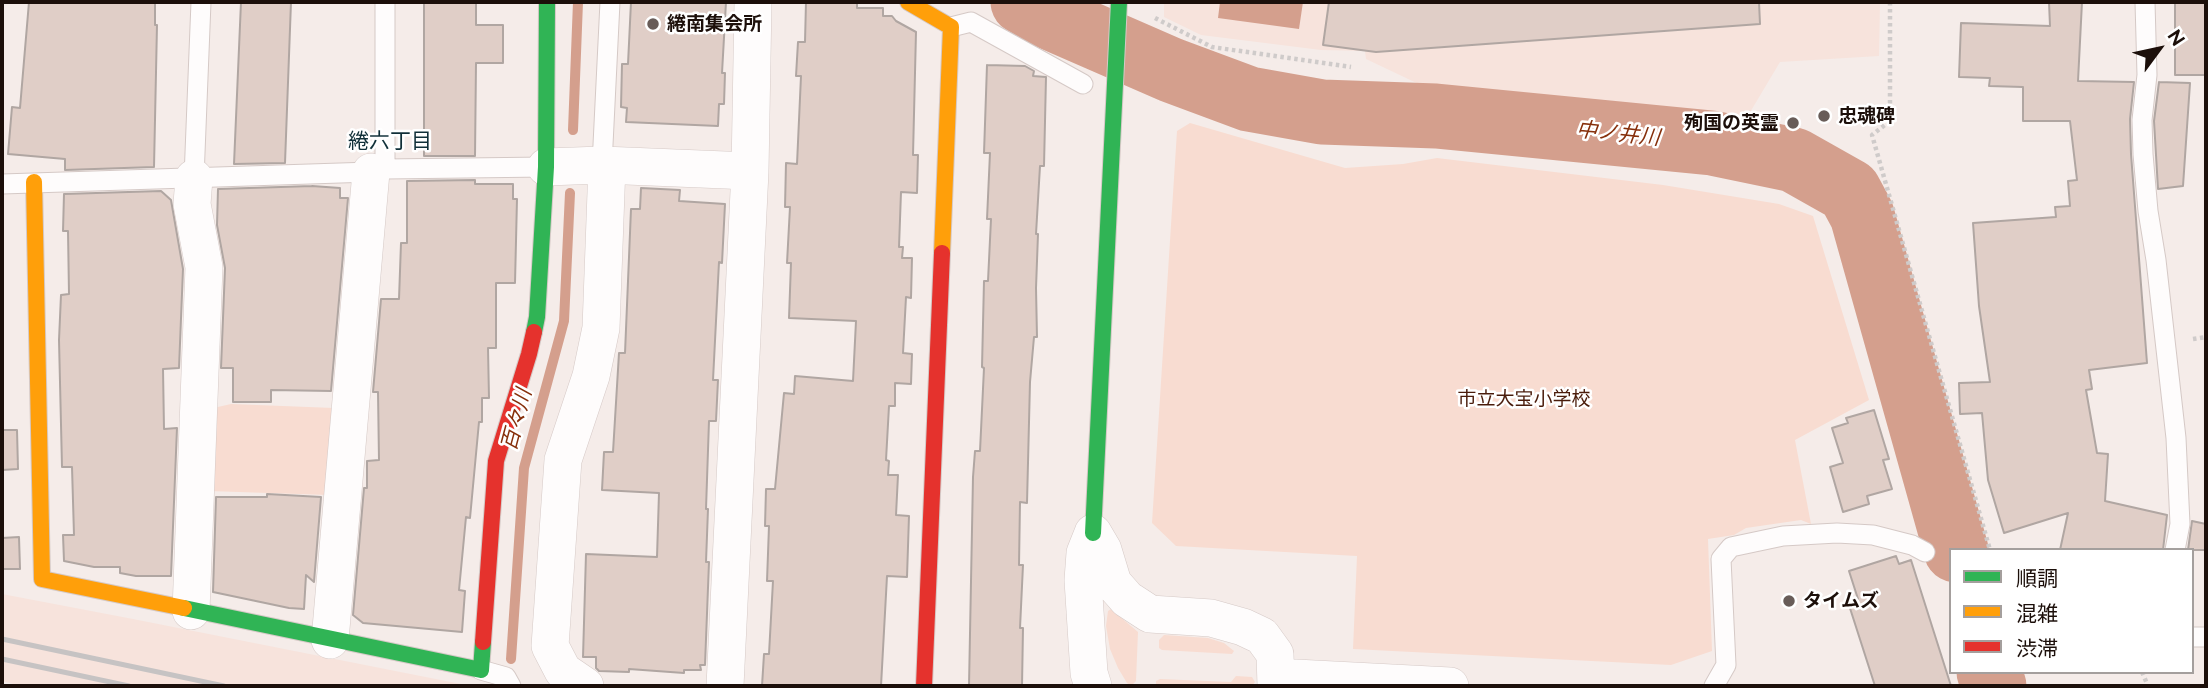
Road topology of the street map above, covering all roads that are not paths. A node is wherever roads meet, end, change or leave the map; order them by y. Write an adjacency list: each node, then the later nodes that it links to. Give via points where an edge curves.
1 (201, 2): 15 (lane)
2 (385, 2): 13 (lane)
3 (547, 2): 12 (street)
4 (610, 2): 11 (lane)
5 (753, 2): 14 (street)
6 (908, 2): 9 (street)
7 (2145, 2): 19 (lane, via 2143,154 2176,438 2180,524)
8 (1119, 5): 18 (street)
9 (951, 27): 10 (lane, via 971,22); 28 (street)
10 (1083, 84)
11 (604, 165): 12 (street); 14 (street); 26 (street, via 601,328 591,376 563,460 550,646 563,671)
12 (546, 167): 13 (lane); 23 (street, via 537,317 496,461)
13 (378, 171): 15 (lane); 22 (street)
14 (750, 171): 27 (street)
15 (194, 178): 16 (lane); 21 (street, via 192,204 204,267)
16 (34, 182): 17 (lane); 21 (street, via 42,579)
17 (2, 184)
18 (1093, 533): 24 (street, via 1113,583 1126,600 1150,614 1211,618 1262,636 1275,654); 29 (street, via 1084,553 1083,580)
19 (2175, 548)
20 (1926, 552): 31 (lane, via 1873,535 1837,533 1783,536 1731,547 1721,559 1726,665)
21 (191, 611): 22 (street)
22 (330, 640): 23 (street)
23 (481, 670): 25 (lane, via 506,677)
24 (1276, 682): 30 (street)
25 (511, 686)
26 (585, 686)
27 (725, 686)
28 (924, 686)
29 (1093, 686)
30 (1450, 686)
31 (1714, 686)

